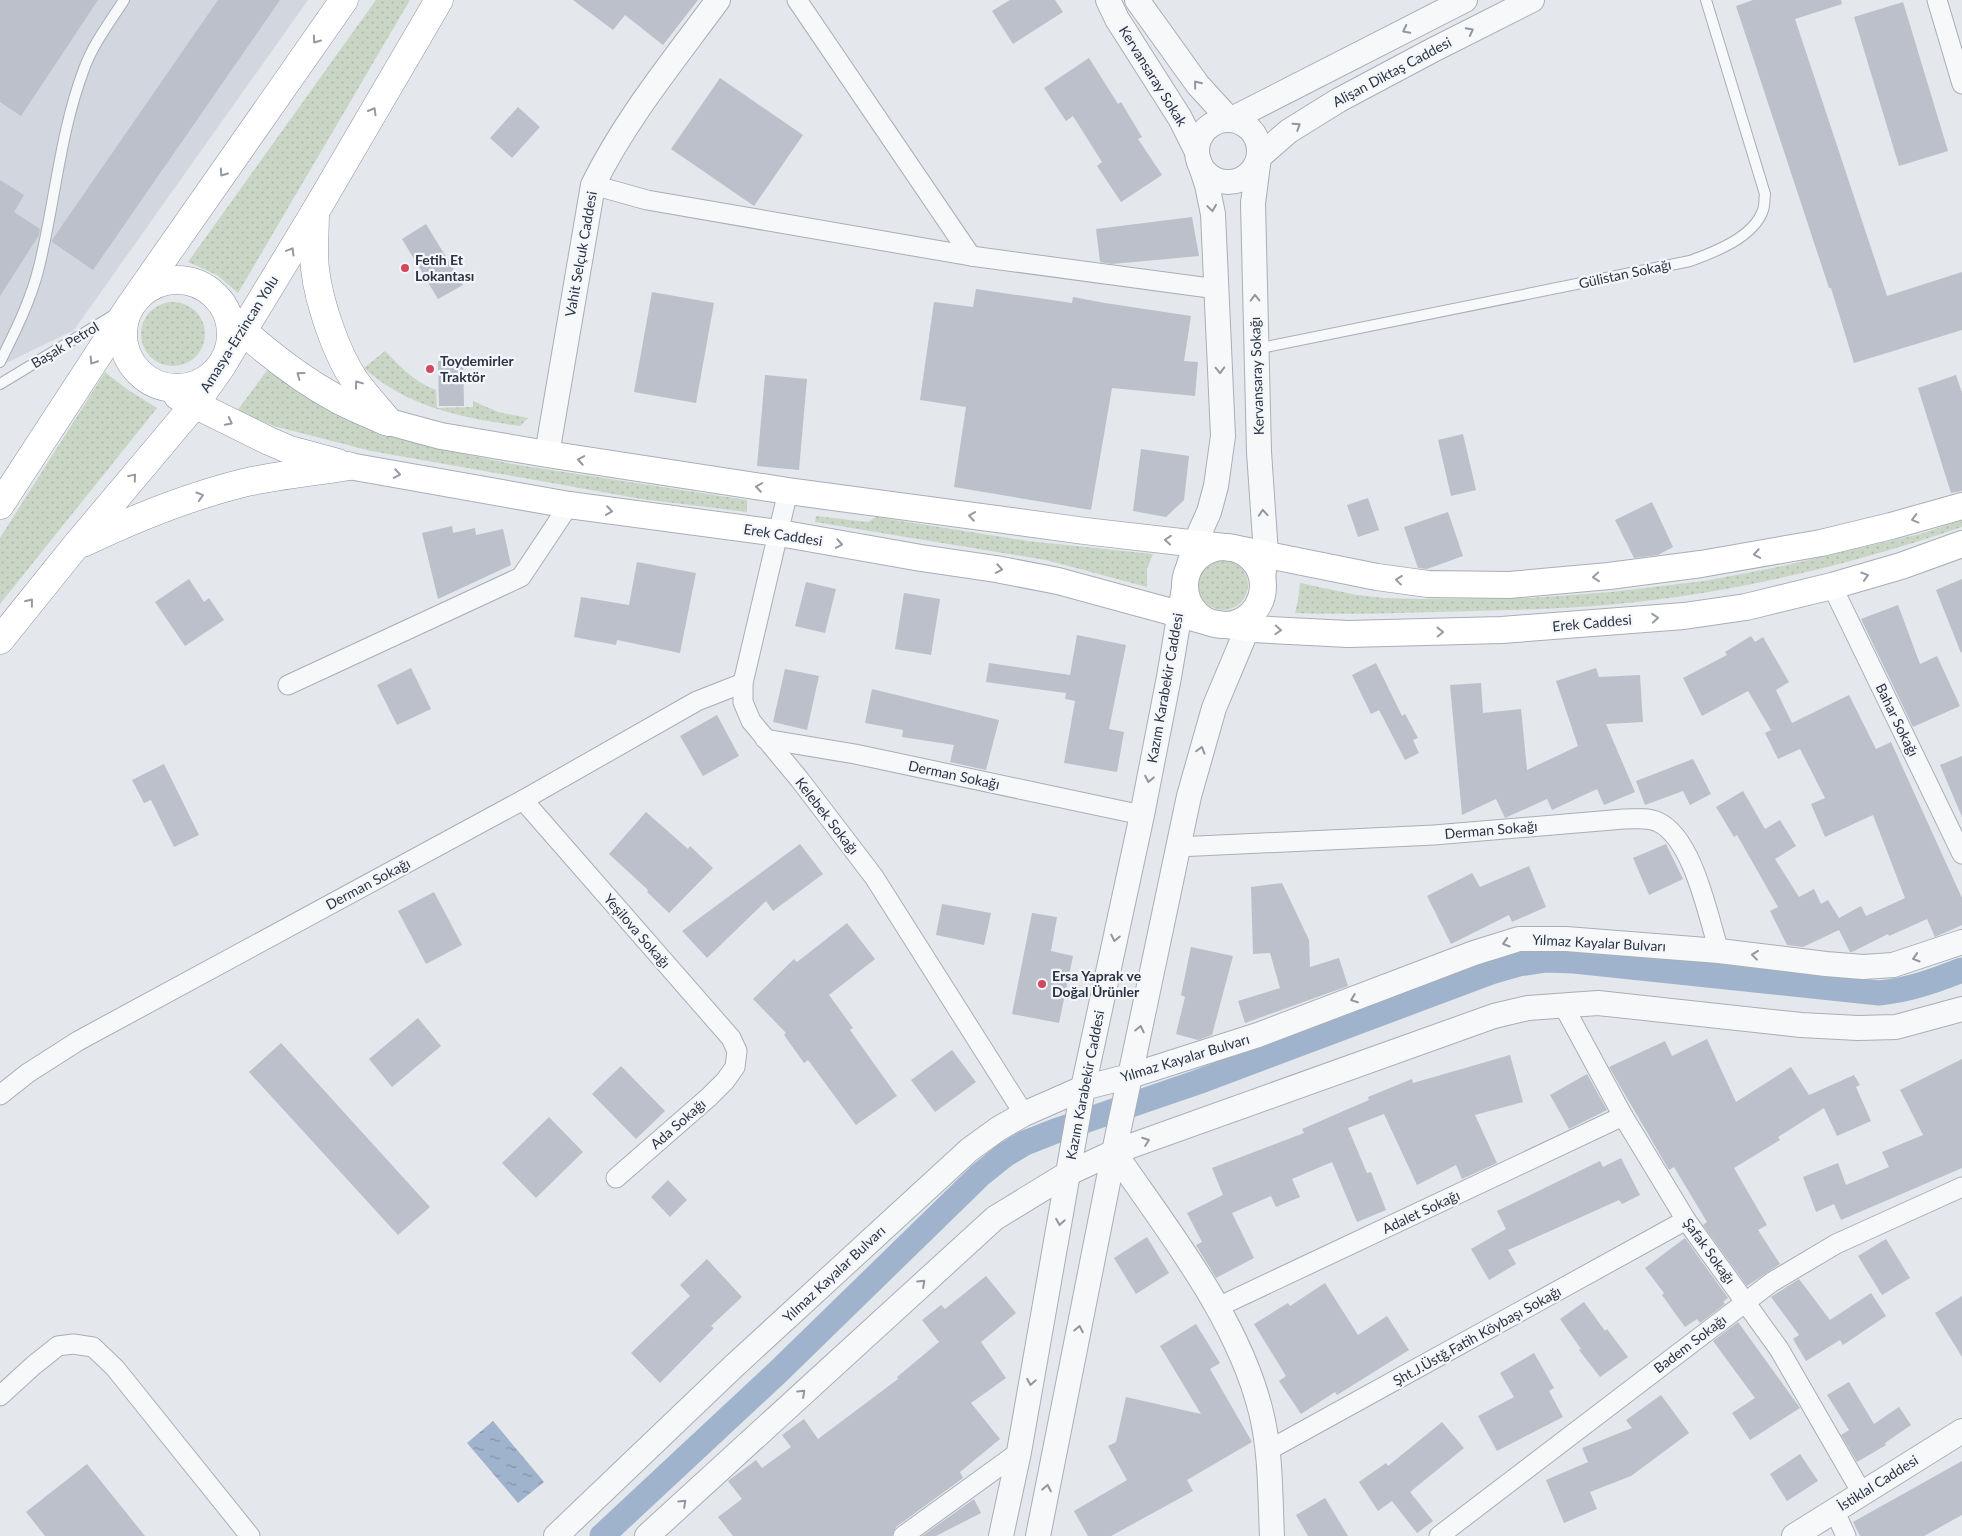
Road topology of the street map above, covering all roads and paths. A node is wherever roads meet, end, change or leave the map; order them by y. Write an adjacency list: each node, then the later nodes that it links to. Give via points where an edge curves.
1 (124, 0): 23 (lane, via 84,68 74,101 39,268)
2 (344, 0): 20 (highway, one-way to 20)
3 (439, 0): 17 (highway, Amasya-Erzincan Yolu, one-way to 3)
4 (718, 0): 16 (street, Vahit Selçuk Caddesi, via 626,126)
5 (797, 0): 18 (street)
6 (1108, 0): 14 (street, Kervansaray Sokak, via 1180,118)
7 (1137, 0): 13 (street, Kervansaray Sokak, one-way to 7, via 1198,85)
8 (1464, 0): 13 (street, one-way to 13)
9 (1532, 0): 15 (street, Alişan Diktaş Caddesi, one-way to 9, via 1289,131 1339,100)
10 (1706, 0): 22 (lane, Gülistan Sokağı, via 1765,194 1763,210 1754,224 1738,238 1718,251 1690,261)
11 (1937, 0): 12 (street)
12 (1962, 84)
13 (1230, 120): 14 (street, via 1220,121 1203,132 1198,141); 15 (street, Kervansaray Sokağı, via 1250,128 1256,136)
14 (1198, 156): 15 (street, via 1203,170 1220,182 1240,180 1249,175); 19 (street, one-way to 19, via 1213,214)
15 (1259, 157): 22 (street, Kervansaray Sokağı, one-way to 15, via 1253,203)
16 (593, 185): 18 (street, via 647,200); 29 (street, Vahit Selçuk Caddesi)
17 (315, 212): 21 (highway, Amasya-Erzincan Yolu, one-way to 17); 28 (highway, one-way to 17, via 354,380 334,339 318,291)
18 (971, 256): 19 (street)
19 (1217, 289): 36 (street, one-way to 36, via 1223,436 1216,486)
20 (130, 306): 21 (highway, via 157,282 175,279 194,281 210,290); 25 (lane, Başak Petrol); 26 (highway, via 123,323 122,341 128,359 139,374); 32 (highway, one-way to 32)
21 (236, 326): 24 (highway); 28 (highway, one-way to 21, via 319,388)
22 (1256, 349): 40 (street, Kervansaray Sokağı, one-way to 22)
23 (0, 362)
24 (221, 368): 26 (highway, via 189,387); 27 (highway, Amasya-Erzincan Yolu)
25 (0, 384)
26 (155, 384): 27 (highway)
27 (195, 404): 30 (highway, one-way to 30, via 290,450); 38 (highway, Amasya-Erzincan Yolu, one-way to 27)
28 (389, 422): 29 (main road, via 441,436)
29 (547, 454): 31 (main road, one-way to 29)
30 (349, 466): 33 (main road, Erek Caddesi, one-way to 33); 38 (highway, one-way to 30, via 151,512 206,494 244,483)
31 (788, 491): 35 (street, Kelebek Sokağı); 36 (main road, one-way to 31)
32 (0, 504)
33 (569, 505): 35 (main road, Erek Caddesi, one-way to 35); 49 (street, via 520,577)
34 (1962, 506): 40 (main road, one-way to 40, via 1812,545 1701,564 1509,585 1428,584)
35 (778, 533): 44 (main road, Erek Caddesi, one-way to 44, via 1058,581); 48 (street, Kelebek Sokağı)
36 (1196, 543): 39 (main road); 41 (street)
37 (1962, 544): 42 (main road, Erek Caddesi, one-way to 37)
38 (74, 548): 47 (highway, Amasya-Erzincan Yolu, one-way to 38)
39 (1234, 548): 40 (main road); 41 (main road, via 1209,549 1191,565); 43 (main road, via 1254,561 1263,584)
40 (1266, 554): 43 (street, Kervansaray Sokağı)
41 (1186, 576): 44 (street, Kazım Karabekir Caddesi); 45 (main road, Erek Caddesi, via 1187,600 1201,618)
42 (1832, 586): 46 (main road, Erek Caddesi, one-way to 42, via 1348,634 1502,630 1684,616 1746,607); 54 (street, Bahar Sokağı)
43 (1261, 596): 45 (main road, Erek Caddesi, via 1248,616 1224,625); 46 (street)
44 (1178, 616): 45 (main road, Erek Caddesi); 52 (street, Kazım Karabekir Caddesi, one-way to 52)
45 (1212, 623): 46 (main road, Erek Caddesi)
46 (1248, 628): 53 (street, one-way to 46, via 1205,733)
47 (0, 640)
48 (743, 684): 50 (street, Kelebek Sokağı, via 743,702 751,721); 51 (street, Derman Sokağı, via 697,701)
49 (288, 685)
50 (765, 740): 52 (street, Derman Sokağı, via 855,754); 63 (street, Kelebek Sokağı, via 874,877)
51 (523, 800): 59 (street, Yeşilova Sokağı, via 731,1038 737,1051); 62 (street, Derman Sokağı, via 78,1041)
52 (1142, 815): 61 (street, Kazım Karabekir Caddesi, one-way to 61)
53 (1177, 847): 56 (street, Derman Sokağı, via 1434,836 1644,819 1670,830 1683,846); 60 (street, one-way to 53)
54 (1962, 854)
55 (1962, 942): 56 (street, Yılmaz Kayalar Bulvarı, one-way to 56, via 1893,965 1863,967)
56 (1720, 951): 60 (street, Yılmaz Kayalar Bulvarı, one-way to 60, via 1566,939 1519,939 1258,1035)
57 (1563, 1005): 58 (street, via 1598,1003 1801,1026 1858,1028 1896,1027); 64 (street, Şafak Sokağı); 65 (street, one-way to 57, via 1494,1016 1528,1008)
58 (1962, 1009)
59 (735, 1066): 67 (street, Ada Sokağı, via 709,1097)
60 (1130, 1076): 61 (street, Yılmaz Kayalar Bulvarı); 65 (street)
61 (1082, 1088): 63 (street, Yılmaz Kayalar Bulvarı); 66 (street, Kazım Karabekir Caddesi)
62 (0, 1095)
63 (1024, 1114): 79 (street, Yılmaz Kayalar Bulvarı, via 970,1150 930,1185)
64 (1623, 1116): 69 (street, Şafak Sokağı); 71 (street, Adalet Sokağı)
65 (1114, 1152): 66 (street); 71 (street); 83 (street, one-way to 65)
66 (1067, 1174): 75 (street, Kazım Karabekir Caddesi, one-way to 75); 80 (street, one-way to 66, via 995,1218)
67 (616, 1178)
68 (1962, 1187): 70 (street, Badem Sokağı, via 1836,1244 1772,1282)
69 (1686, 1220): 70 (street, Şafak Sokağı); 74 (street, Şht.J.Üstğ.Fatih Köybaşı Sokağı)
70 (1746, 1302): 76 (street, Şafak Sokağı, via 1779,1349); 85 (street, Badem Sokağı)
71 (1218, 1307): 74 (street, via 1242,1356 1261,1411)
72 (0, 1396): 78 (street, via 58,1346 93,1347 116,1368)
73 (1962, 1431): 76 (street, İstiklal Caddesi)
74 (1267, 1451): 84 (street)
75 (1018, 1452): 81 (street); 82 (street, Kazım Karabekir Caddesi)
76 (1862, 1494): 77 (street, İstiklal Caddesi)
77 (1834, 1510): 86 (street, İstiklal Caddesi); 87 (street)
78 (250, 1536)
79 (556, 1536)
80 (647, 1536)
81 (903, 1536)
82 (1001, 1536)
83 (1038, 1536)
84 (1272, 1536)
85 (1438, 1536)
86 (1794, 1536)
87 (1846, 1536)

